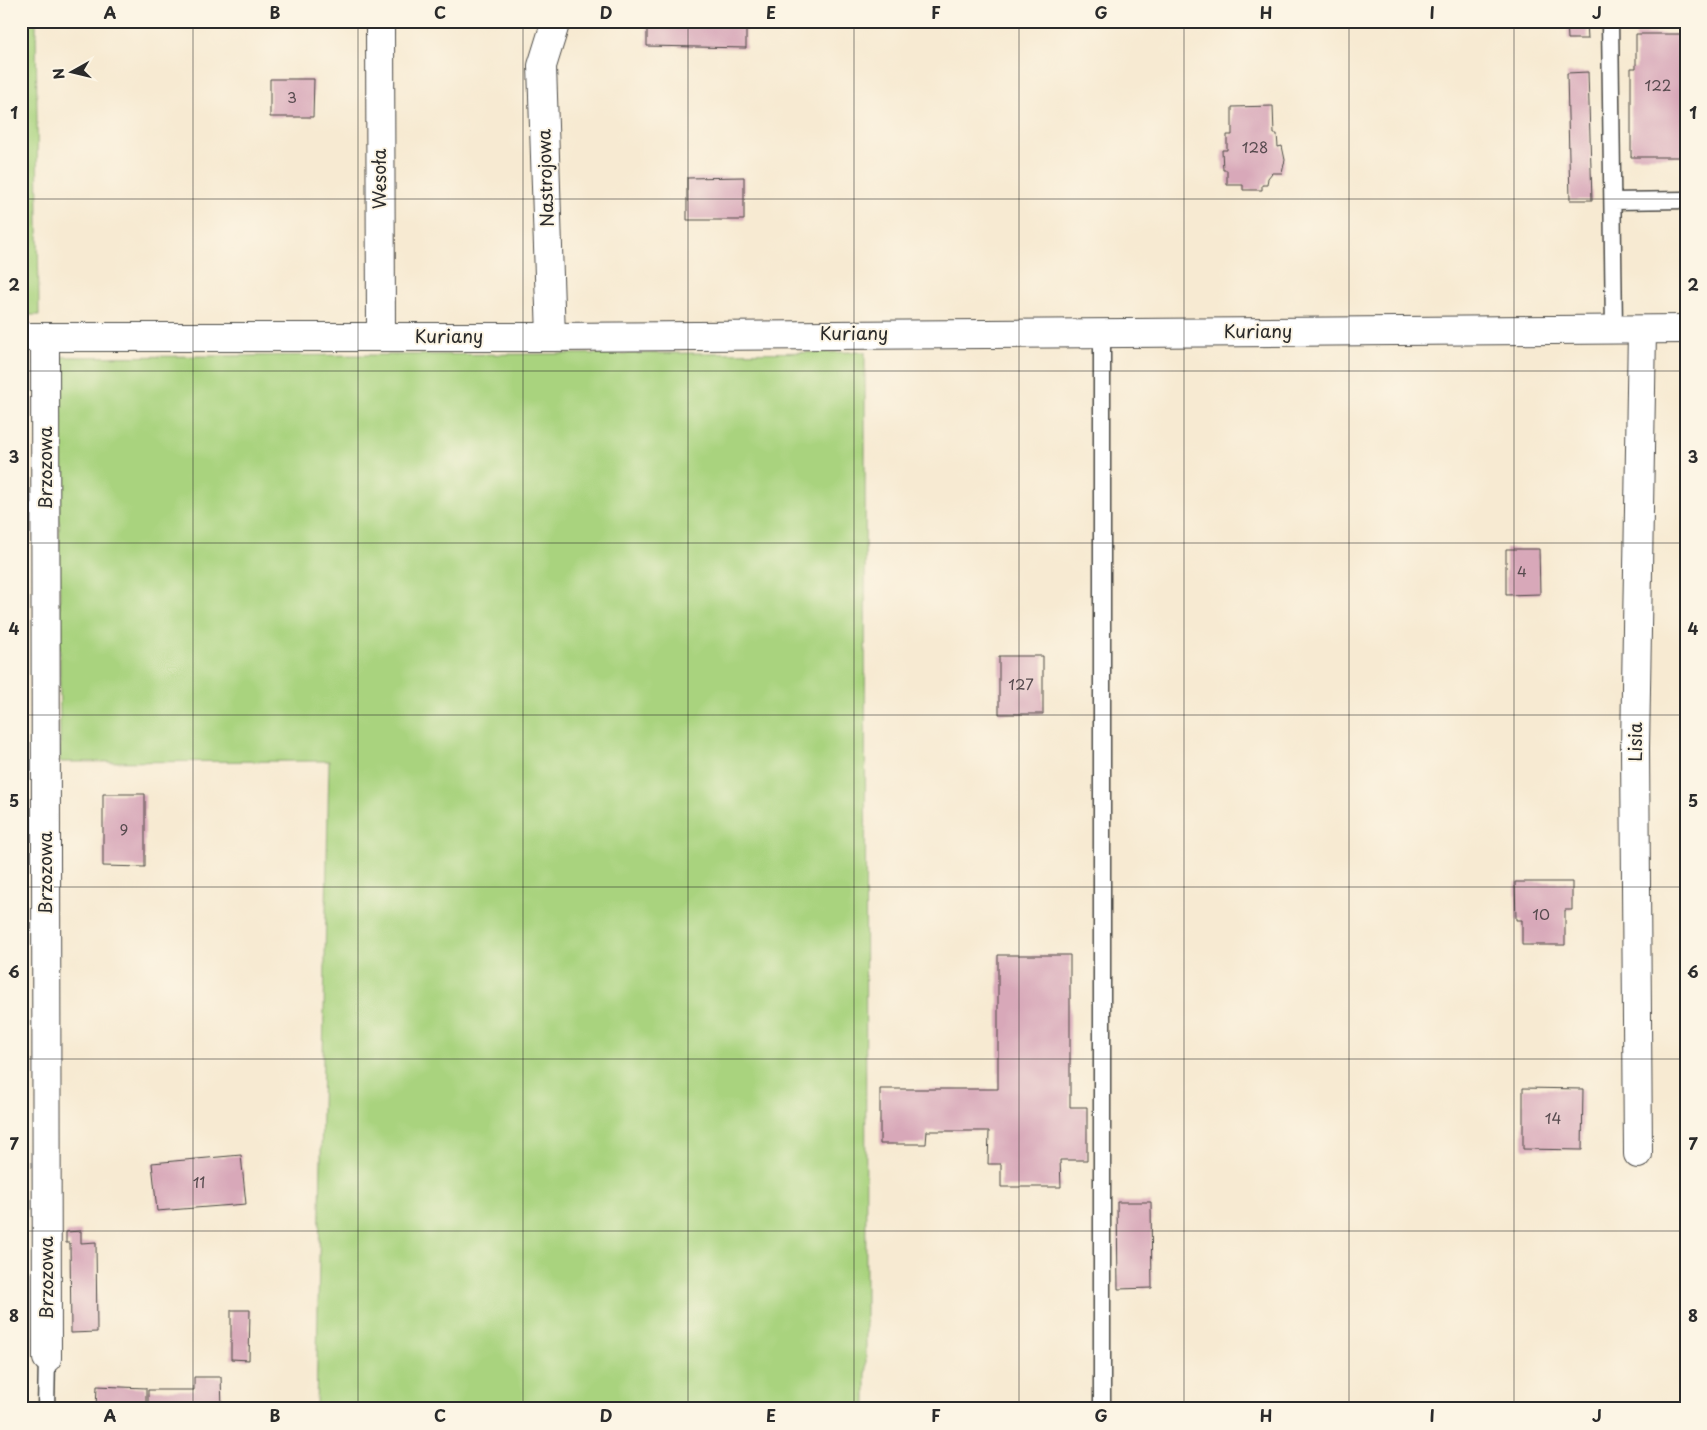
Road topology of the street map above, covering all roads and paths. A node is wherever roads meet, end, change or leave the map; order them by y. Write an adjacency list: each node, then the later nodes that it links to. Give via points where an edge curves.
1 (380, 21): 10 (street, Wesoła)
2 (556, 21): 12 (street, Nastrojowa, via 542,66)
3 (1610, 21): 5 (lane)
4 (1686, 200): 5 (lane)
5 (1612, 201): 6 (lane)
6 (1614, 329): 8 (street, Kuriany); 9 (street, Kuriany)
7 (1686, 329): 8 (street, Kuriany)
8 (1642, 330): 13 (street, Lisia, via 1636,748)
9 (1102, 332): 12 (street, Kuriany); 16 (lane)
10 (381, 336): 11 (street, Kuriany); 12 (street, Kuriany)
11 (33, 337): 14 (street, Brzozowa)
12 (551, 337)
13 (1638, 1154)
14 (47, 1358): 15 (lane, Brzozowa)
15 (46, 1409)
16 (1102, 1409)

